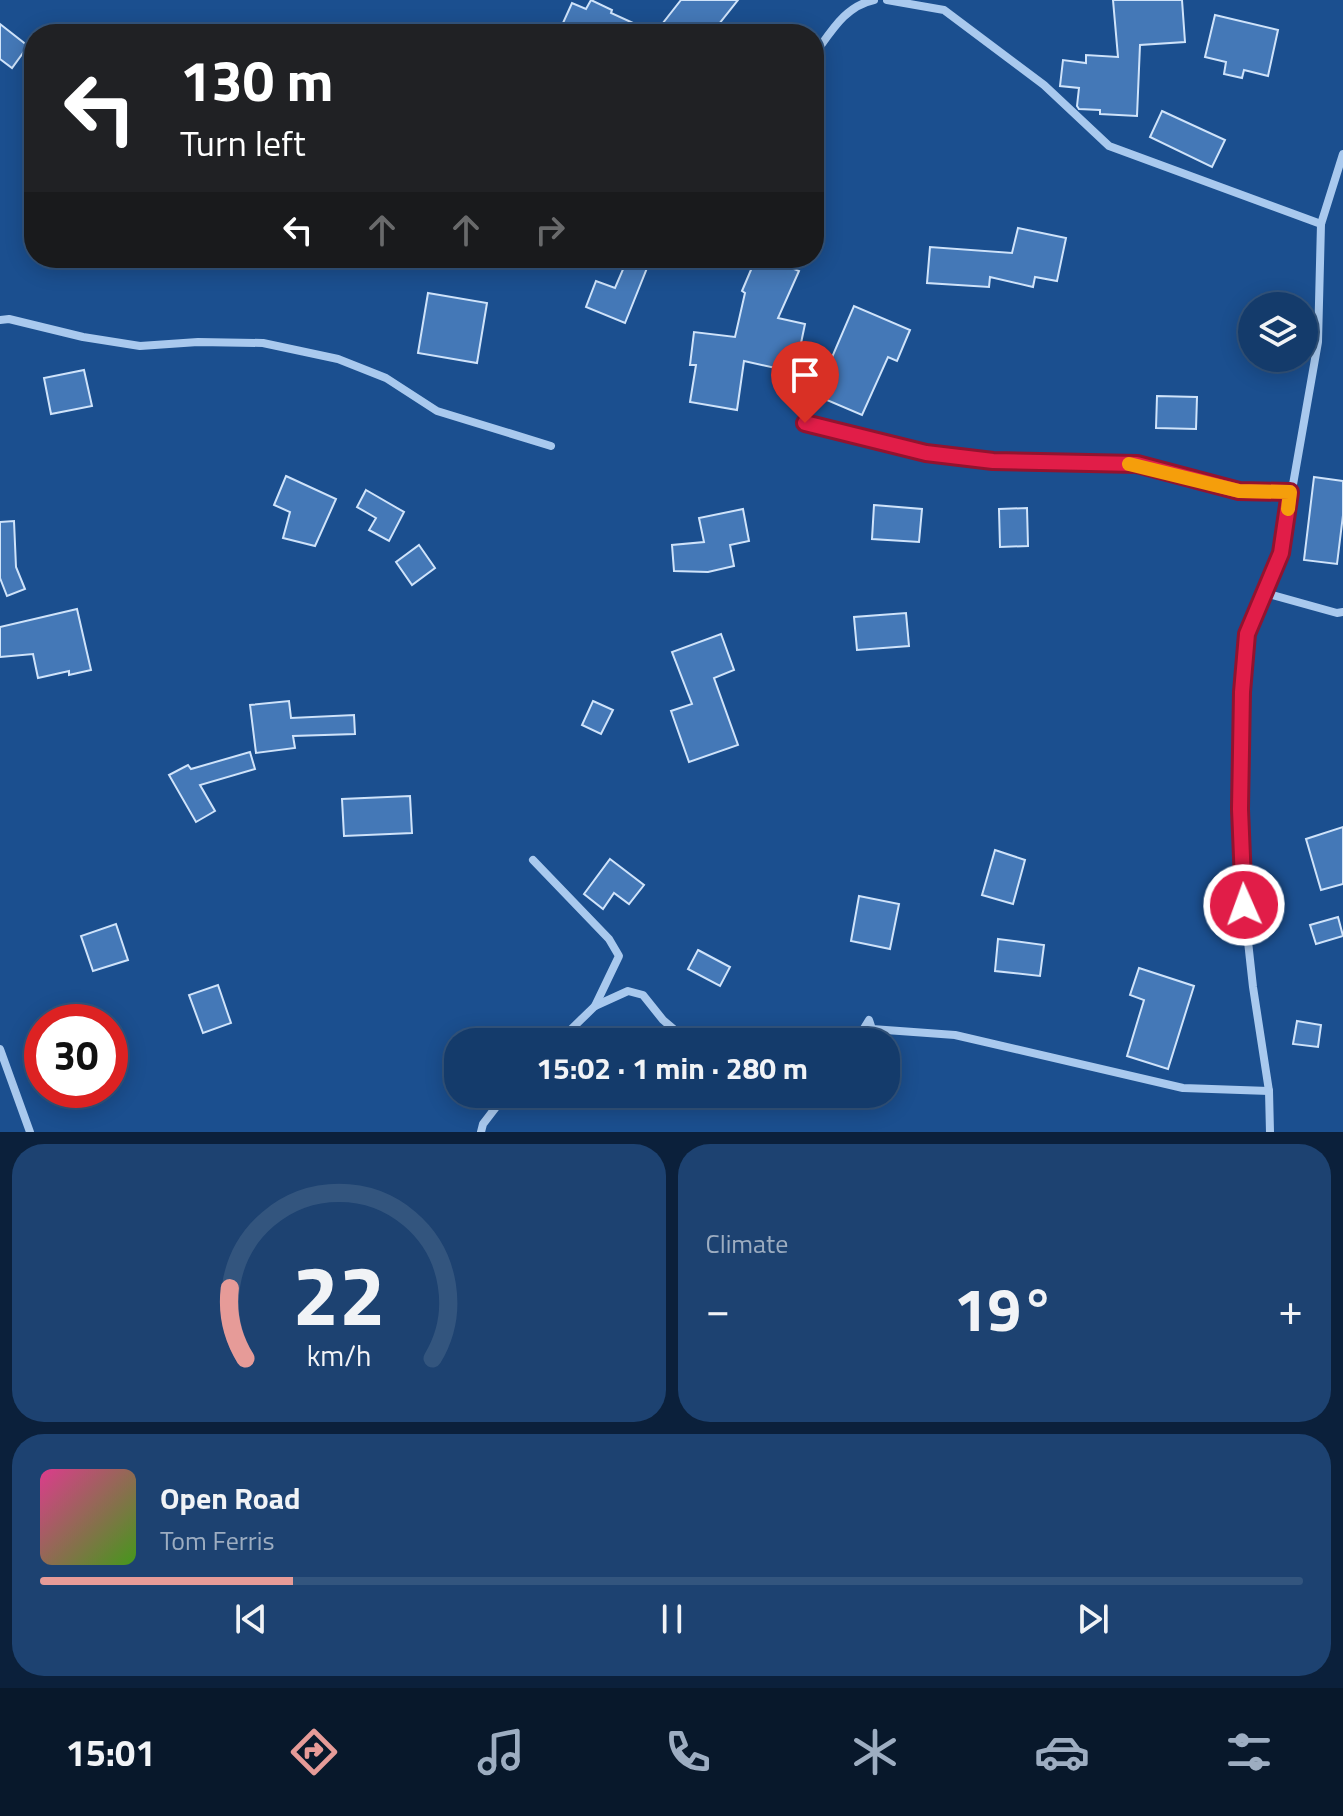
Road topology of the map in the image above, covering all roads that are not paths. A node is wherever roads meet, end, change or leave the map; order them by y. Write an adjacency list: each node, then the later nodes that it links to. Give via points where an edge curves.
1 (874, 0): 3 (street, via 841,18)
2 (887, 0): 5 (street, via 944,10 1044,85 1109,146)
3 (824, 41)
4 (1343, 154): 5 (street)
5 (1321, 224): 9 (street, via 1318,342)
6 (0, 320): 8 (street, via 140,346 263,343 338,359 386,378 437,411)
7 (805, 423): 9 (street, via 926,453 993,461 1137,464 1239,491)
8 (551, 446)
9 (1290, 492): 10 (street, via 1281,553)
10 (1265, 593): 11 (street); 18 (street, via 1247,634 1240,809 1244,905)
11 (1343, 612)
12 (533, 860): 13 (street, via 619,956)
13 (595, 1006): 14 (street); 15 (street, via 628,991 643,995)
14 (572, 1028)
15 (672, 1028)
16 (900, 1031): 18 (street, via 955,1035 1183,1088)
17 (0, 1049): 20 (street)
18 (1269, 1091): 22 (street)
19 (495, 1108): 21 (street)
20 (30, 1132)
21 (481, 1132)
22 (1270, 1132)

